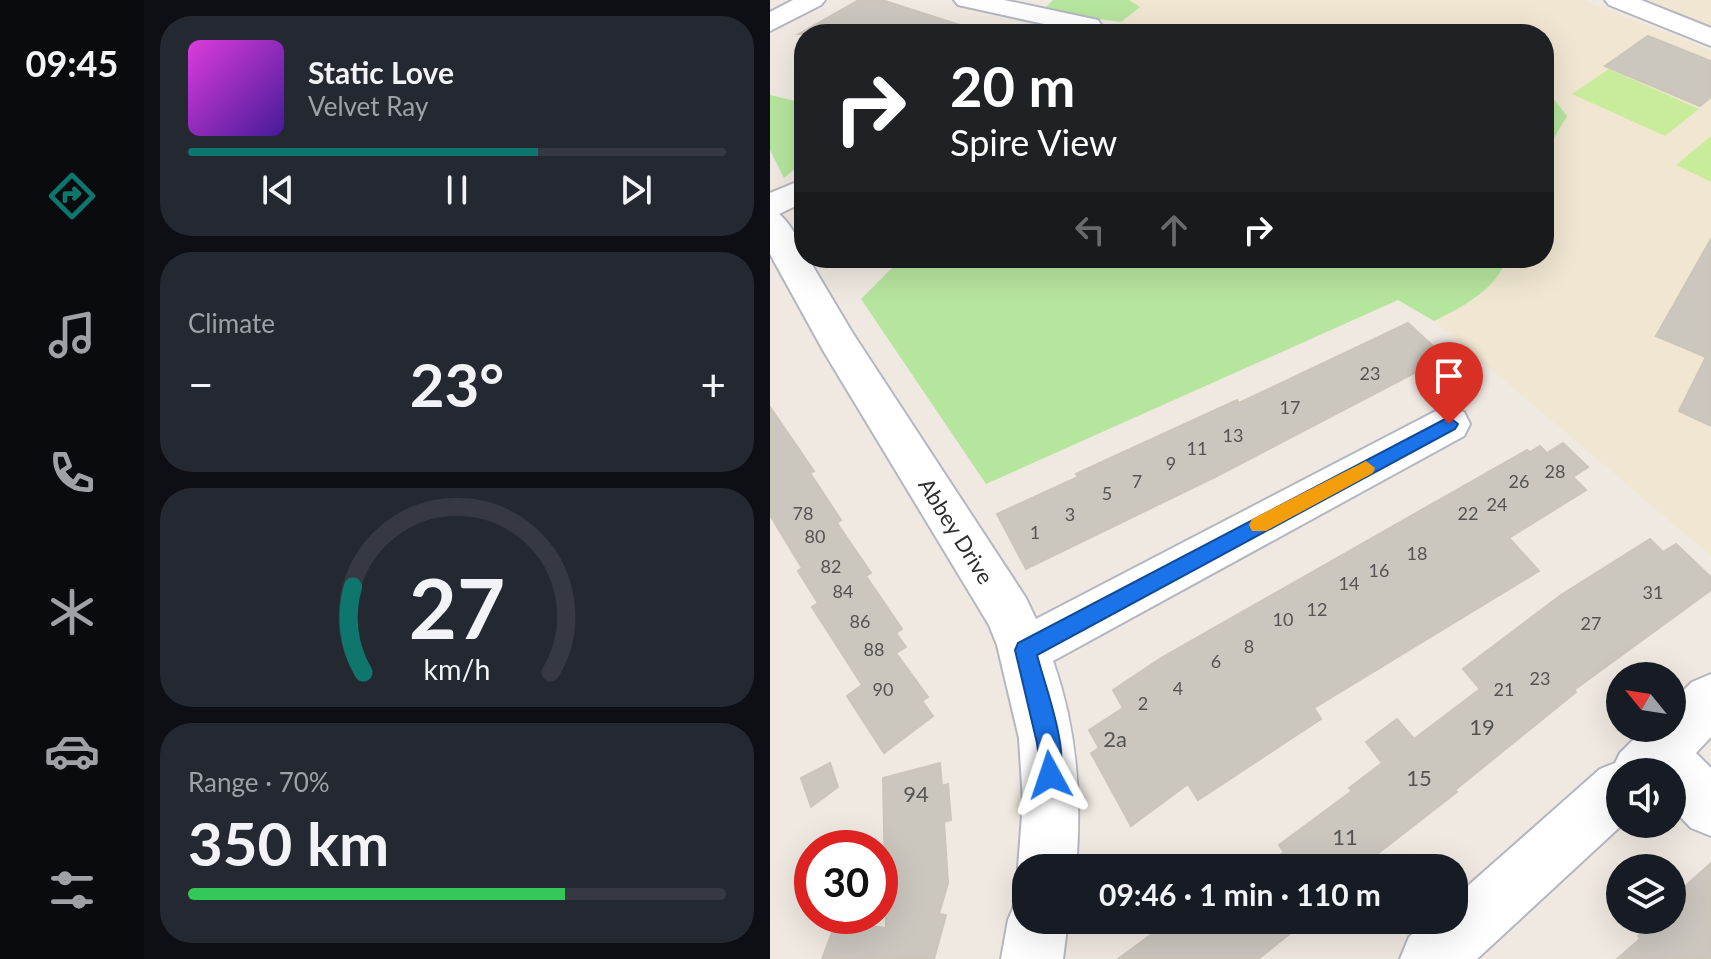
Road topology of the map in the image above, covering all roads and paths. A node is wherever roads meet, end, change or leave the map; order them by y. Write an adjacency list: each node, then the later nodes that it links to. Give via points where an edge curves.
1 (812, 0): 4 (street)
2 (967, 0): 5 (street)
3 (1618, 0): 6 (street)
4 (770, 23)
5 (1080, 24)
6 (1711, 38)
7 (794, 194): 8 (street)
8 (770, 206)
9 (770, 223): 10 (street, Abbey Drive)
10 (794, 265)
11 (796, 268): 13 (street, Abbey Drive, via 1009,614)
12 (1449, 424): 13 (street)
13 (1025, 650): 19 (street, Abbey Drive, via 1049,743)
14 (1711, 700): 15 (street)
15 (1653, 758)
16 (1686, 796): 18 (street)
17 (1606, 802): 22 (street)
18 (1711, 808)
19 (1048, 854)
20 (1036, 934): 21 (street)
21 (1032, 959)
22 (1431, 959)

